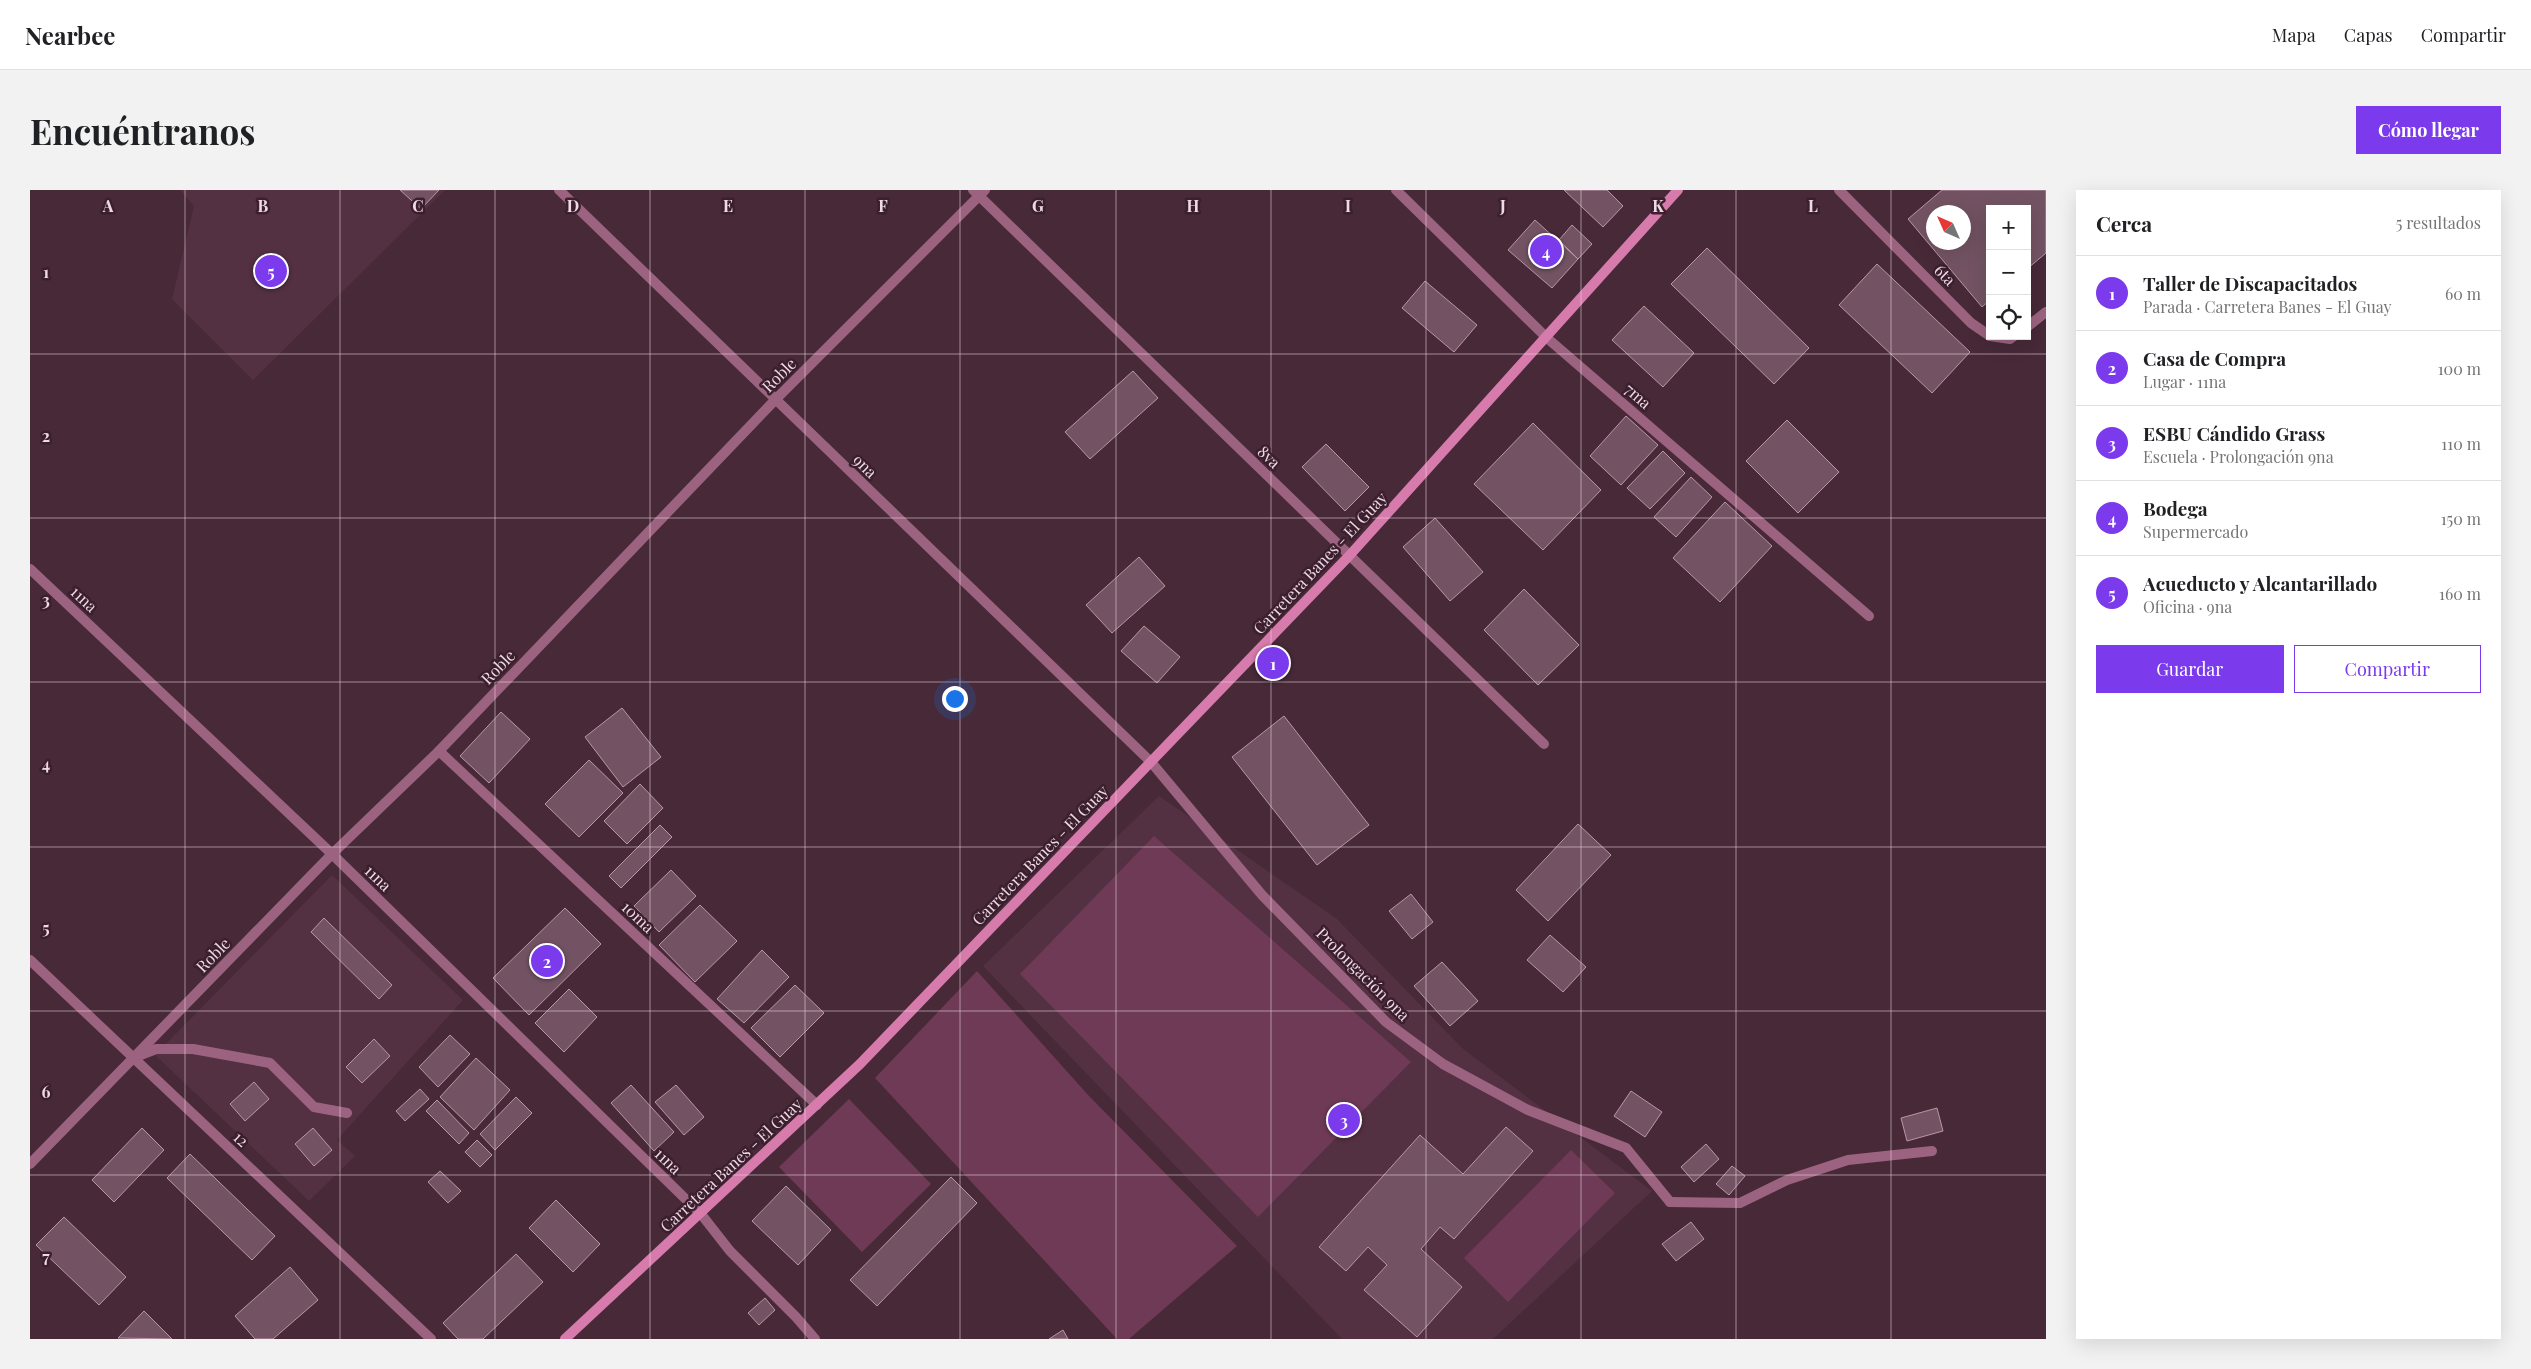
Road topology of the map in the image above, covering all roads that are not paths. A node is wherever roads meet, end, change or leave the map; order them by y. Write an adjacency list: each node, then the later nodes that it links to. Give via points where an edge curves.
1 (560, 190): 10 (street, 9na)
2 (1396, 190): 9 (street, 7ma)
3 (1678, 190): 9 (main road, Carretera Banes - El Guay)
4 (1839, 190): 8 (street, 6ta, via 1971,323)
5 (979, 192): 10 (street, Roble); 11 (street, 8va)
6 (2046, 312): 7 (street)
7 (2031, 324)
8 (1986, 333)
9 (1548, 338): 11 (main road, Carretera Banes - El Guay); 13 (street, 7ma)
10 (775, 400): 15 (street, Roble); 16 (street, 9na)
11 (1349, 556): 14 (street, 8va); 16 (main road, Carretera Banes - El Guay)
12 (30, 569): 17 (street, 11na)
13 (1870, 616)
14 (1544, 744)
15 (439, 751): 17 (street, Roble); 20 (street, 10ma)
16 (1151, 762): 20 (main road, Carretera Banes - El Guay, via 860,1064); 22 (street, Prolongación 9na, via 1262,895 1386,1022 1443,1064 1528,1110 1626,1148 1670,1202 1740,1203 1787,1180 1848,1160)
17 (332, 854): 19 (street, Roble); 24 (street, 11na)
18 (30, 960): 19 (street, 12)
19 (133, 1058): 21 (street, via 156,1049 193,1049 270,1063 314,1107); 23 (street, Roble); 25 (street, 12)
20 (816, 1105): 24 (main road, Carretera Banes - El Guay)
21 (348, 1113)
22 (1932, 1151)
23 (30, 1164)
24 (701, 1214): 26 (main road, Carretera Banes - El Guay); 27 (street, 11na, via 730,1251)
25 (431, 1339)
26 (565, 1339)
27 (815, 1339)

